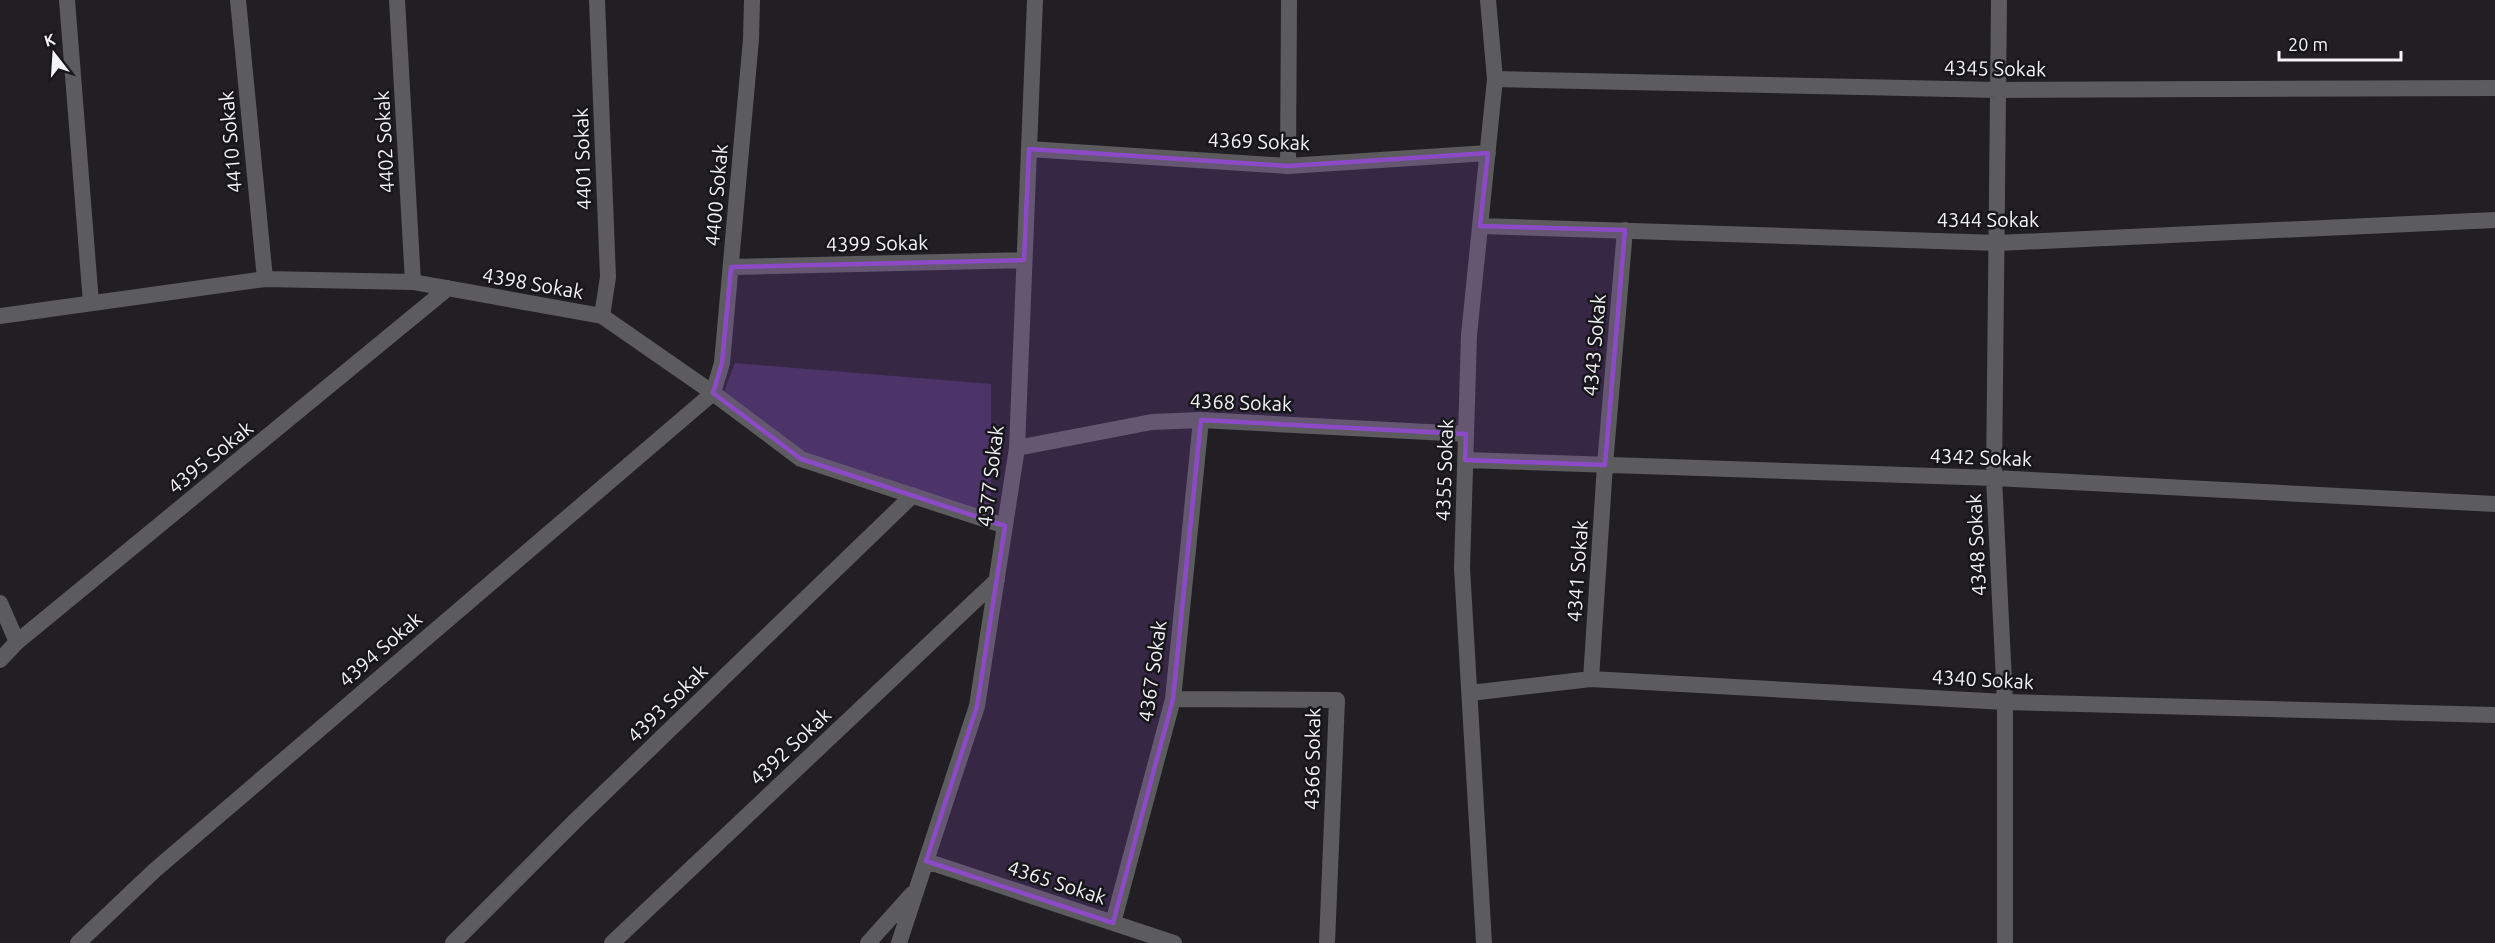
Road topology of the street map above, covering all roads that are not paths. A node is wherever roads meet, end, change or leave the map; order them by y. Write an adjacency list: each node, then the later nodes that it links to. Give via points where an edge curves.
1 (67, 0): 25 (street)
2 (238, 0): 22 (street, 4410 Sokak)
3 (397, 0): 23 (street, 4402 Sokak)
4 (597, 0): 27 (street, 4401 Sokak, via 608,277)
5 (752, 0): 21 (street, 4400 Sokak)
6 (1035, 0): 13 (street, 4377 Sokak)
7 (1289, 0): 15 (street)
8 (1488, 0): 10 (street, 4355 Sokak)
9 (1999, 0): 12 (street, 4348 Sokak)
10 (1495, 79): 12 (street, 4345 Sokak); 14 (street, 4355 Sokak)
11 (2495, 88): 12 (street, 4345 Sokak)
12 (1998, 90): 19 (street, 4348 Sokak)
13 (1029, 149): 15 (street, 4369 Sokak); 20 (street, 4377 Sokak)
14 (1488, 153): 15 (street, 4369 Sokak); 17 (street, 4355 Sokak)
15 (1288, 166)
16 (2495, 220): 19 (street, 4344 Sokak)
17 (1480, 225): 18 (street, 4344 Sokak); 30 (street, 4355 Sokak, via 1469,335)
18 (1625, 230): 19 (street, 4344 Sokak); 33 (street, 4343 Sokak)
19 (1998, 243): 34 (street, 4348 Sokak)
20 (1024, 260): 21 (street, 4399 Sokak); 31 (street, 4377 Sokak)
21 (731, 267): 28 (street, 4400 Sokak, via 722,363)
22 (265, 279): 23 (street, 4398 Sokak); 25 (street, 4398 Sokak)
23 (413, 282): 24 (street, 4398 Sokak)
24 (448, 288): 27 (street, 4398 Sokak); 40 (street, 4395 Sokak)
25 (91, 303): 26 (street, 4398 Sokak)
26 (0, 316)
27 (602, 316): 28 (street, 4398 Sokak)
28 (713, 393): 35 (street, 4398 Sokak, via 801,459); 50 (street, 4394 Sokak, via 155,870)
29 (1201, 420): 30 (street, 4368 Sokak); 31 (street, 4368 Sokak, via 1152,422); 44 (street, 4367 Sokak)
30 (1466, 434): 32 (street, 4355 Sokak)
31 (1017, 448): 37 (street, 4377 Sokak)
32 (1465, 460): 33 (street, 4342 Sokak); 43 (street, 4355 Sokak, via 1462,568)
33 (1605, 465): 34 (street, 4342 Sokak); 42 (street, 4341 Sokak)
34 (1994, 478): 36 (street, 4342 Sokak); 45 (street, 4348 Sokak)
35 (913, 495): 37 (street, 4398 Sokak); 51 (street, 4393 Sokak)
36 (2495, 504)
37 (1005, 526): 38 (street, 4377 Sokak)
38 (997, 580): 47 (street, 4377 Sokak, via 977,706); 52 (street, 4392 Sokak)
39 (0, 603): 40 (street)
40 (17, 642): 41 (street, 4395 Sokak)
41 (0, 660)
42 (1591, 679): 43 (street, 4340 Sokak); 45 (street, 4340 Sokak)
43 (1470, 693): 57 (street, 4355 Sokak)
44 (1173, 699): 49 (street, 4367 Sokak); 56 (street, 4366 Sokak, via 1337,700)
45 (2005, 702): 46 (street, 4340 Sokak); 58 (street, 4348 Sokak)
46 (2495, 715)
47 (926, 861): 48 (street, 4377 Sokak); 49 (street, 4365 Sokak)
48 (917, 888): 53 (street); 54 (street, 4377 Sokak)
49 (1113, 923): 55 (street, 4365 Sokak)
50 (78, 943)
51 (453, 943)
52 (612, 943)
53 (868, 943)
54 (899, 943)
55 (1174, 943)
56 (1327, 943)
57 (1485, 943)
58 (2005, 943)

